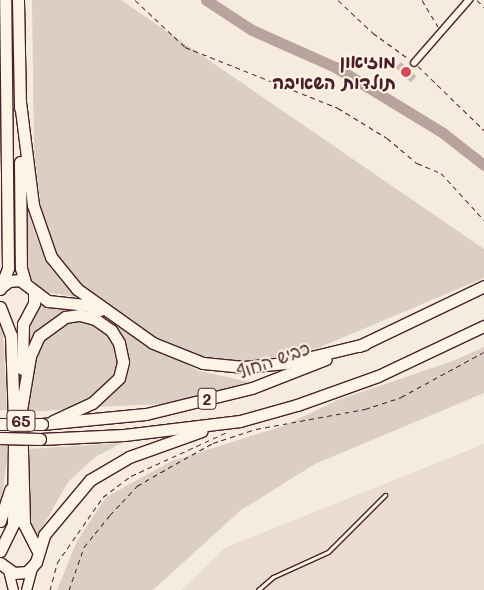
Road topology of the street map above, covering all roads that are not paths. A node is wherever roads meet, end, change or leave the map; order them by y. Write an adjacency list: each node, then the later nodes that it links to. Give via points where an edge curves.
1 (5, 0): 6 (highway)
2 (18, 0): 5 (highway)
3 (469, 0): 4 (street)
4 (414, 63)
5 (20, 102): 8 (highway, via 20,256); 13 (highway, via 29,185 39,227 51,257 77,289)
6 (8, 196): 7 (highway); 10 (highway, via 8,268)
7 (0, 246)
8 (25, 282): 10 (highway, via 15,280); 11 (highway)
9 (484, 286): 15 (highway, כביש החוף / 2)
10 (0, 288)
11 (34, 292): 13 (highway, via 48,301 95,308); 16 (highway, 65, via 34,303 23,324)
12 (0, 307): 21 (highway, 65, via 11,335)
13 (129, 326): 15 (highway, via 170,352 222,366 286,363)
14 (484, 326): 17 (highway, 2, via 378,376 297,405)
15 (365, 344): 19 (highway, כביש החוף / 2, via 231,394 125,418)
16 (21, 410): 19 (highway, via 30,356 44,330 73,315 95,319 111,330 119,343 123,362 119,378 92,403); 24 (highway, 65, via 24,524)
17 (240, 420): 20 (highway, 2, bridge, via 124,435); 24 (highway, via 148,449 103,471 68,503)
18 (0, 424): 19 (highway, כביש החוף / 2, bridge)
19 (44, 424)
20 (0, 438)
21 (14, 456): 23 (highway, via 10,488); 25 (highway, 65, via 13,524)
22 (385, 495): 30 (lane, via 328,552 273,577)
23 (0, 521)
24 (37, 549): 27 (highway)
25 (0, 551)
26 (3, 564): 27 (highway, via 21,573); 28 (street)
27 (32, 568): 29 (street)
28 (13, 590)
29 (26, 590)
30 (258, 590)

